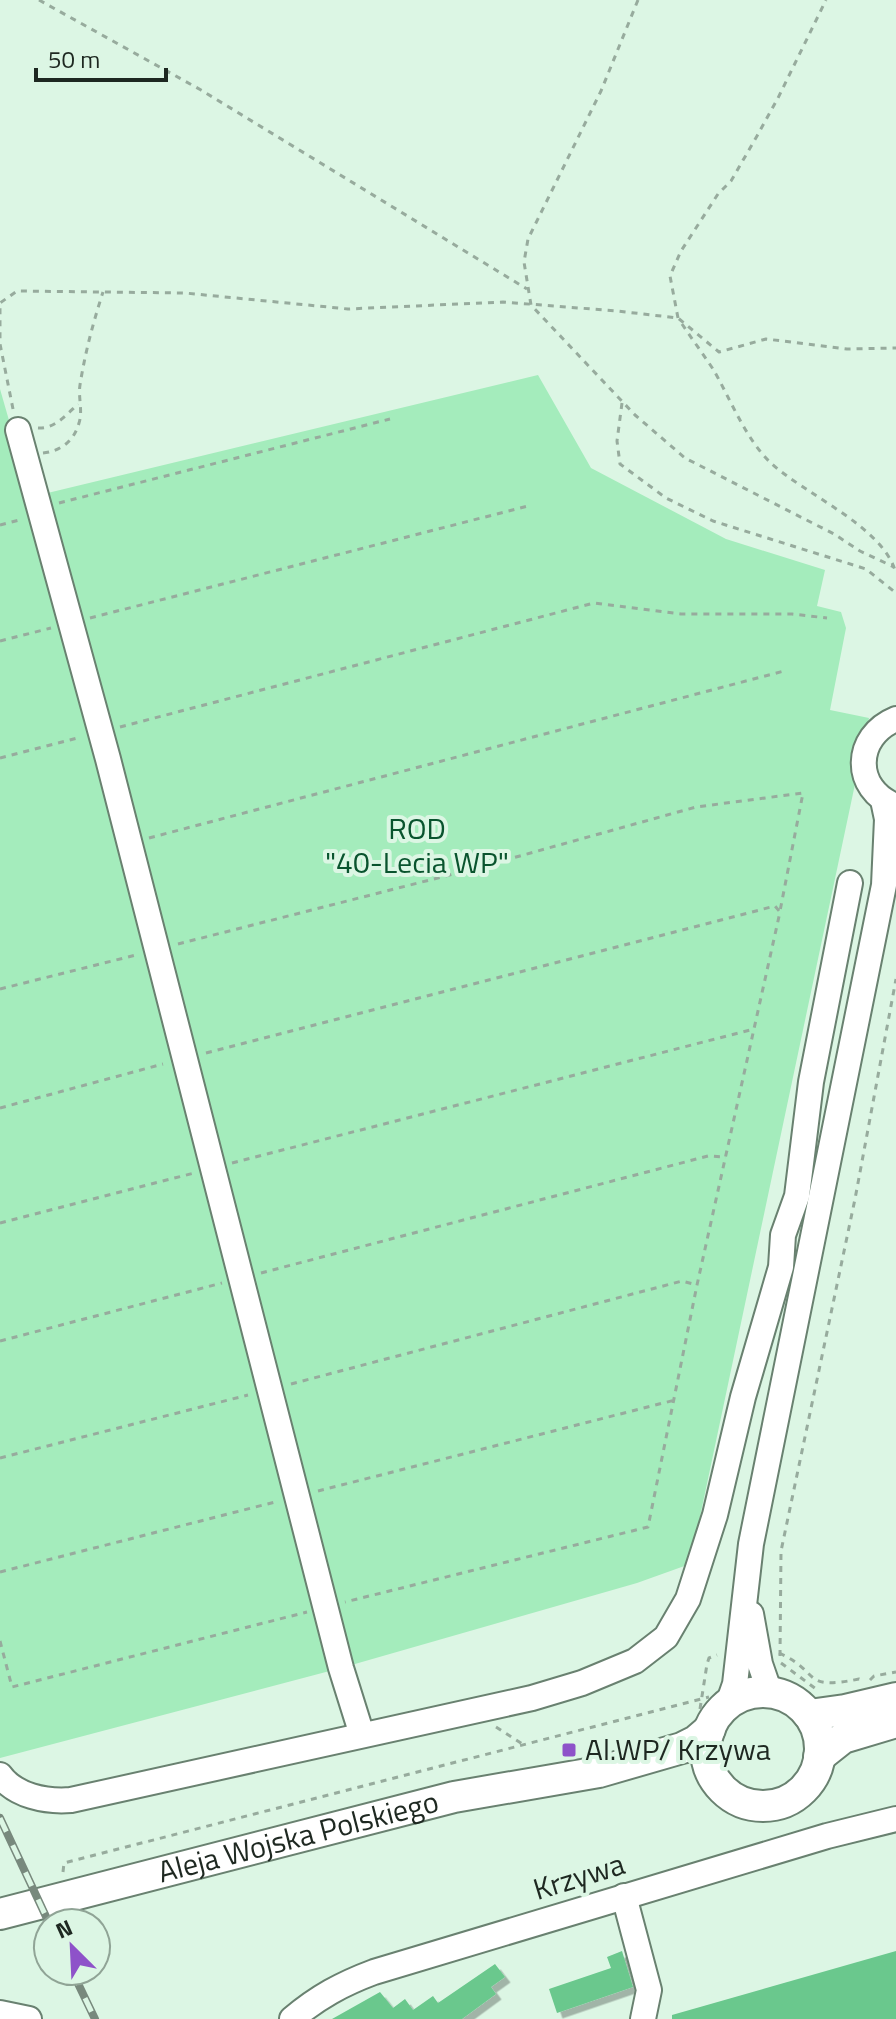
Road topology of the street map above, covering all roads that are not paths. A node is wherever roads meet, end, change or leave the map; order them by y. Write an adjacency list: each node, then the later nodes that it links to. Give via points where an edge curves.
1 (22, 421): 16 (street, via 41,515)
2 (896, 719): 3 (street, via 877,730 864,758 866,779)
3 (890, 803): 6 (street)
4 (896, 854): 6 (street)
5 (850, 883): 7 (street, via 811,1082 797,1196)
6 (884, 885): 8 (street)
7 (743, 1397): 8 (street); 16 (street, via 715,1515 688,1599 666,1637 635,1661 582,1683)
8 (781, 1404): 9 (street, via 751,1544)
9 (747, 1592): 10 (street); 12 (street, via 735,1684)
10 (770, 1693): 12 (main road); 13 (main road, via 791,1700)
11 (896, 1698): 13 (main road)
12 (715, 1702): 15 (main road)
13 (809, 1715): 17 (main road, via 818,1735)
14 (896, 1722): 17 (main road, via 843,1738)
15 (710, 1729): 18 (main road, Aleja Wojska Polskiego, via 682,1748); 20 (main road, via 707,1764)
16 (362, 1735): 19 (street, via 71,1800 14,1789)
17 (819, 1757): 20 (main road, via 806,1786 777,1804 744,1803)
18 (599, 1772): 20 (main road, Aleja Wojska Polskiego, via 688,1770); 23 (main road, Aleja Wojska Polskiego, via 439,1801)
19 (0, 1775)
20 (717, 1784)
21 (896, 1819): 22 (street, Krzywa)
22 (624, 1896): 26 (street, Krzywa, via 345,1983); 27 (street, via 649,1990)
23 (0, 1914)
24 (0, 2013): 25 (street)
25 (29, 2019)
26 (292, 2019)
27 (643, 2019)

